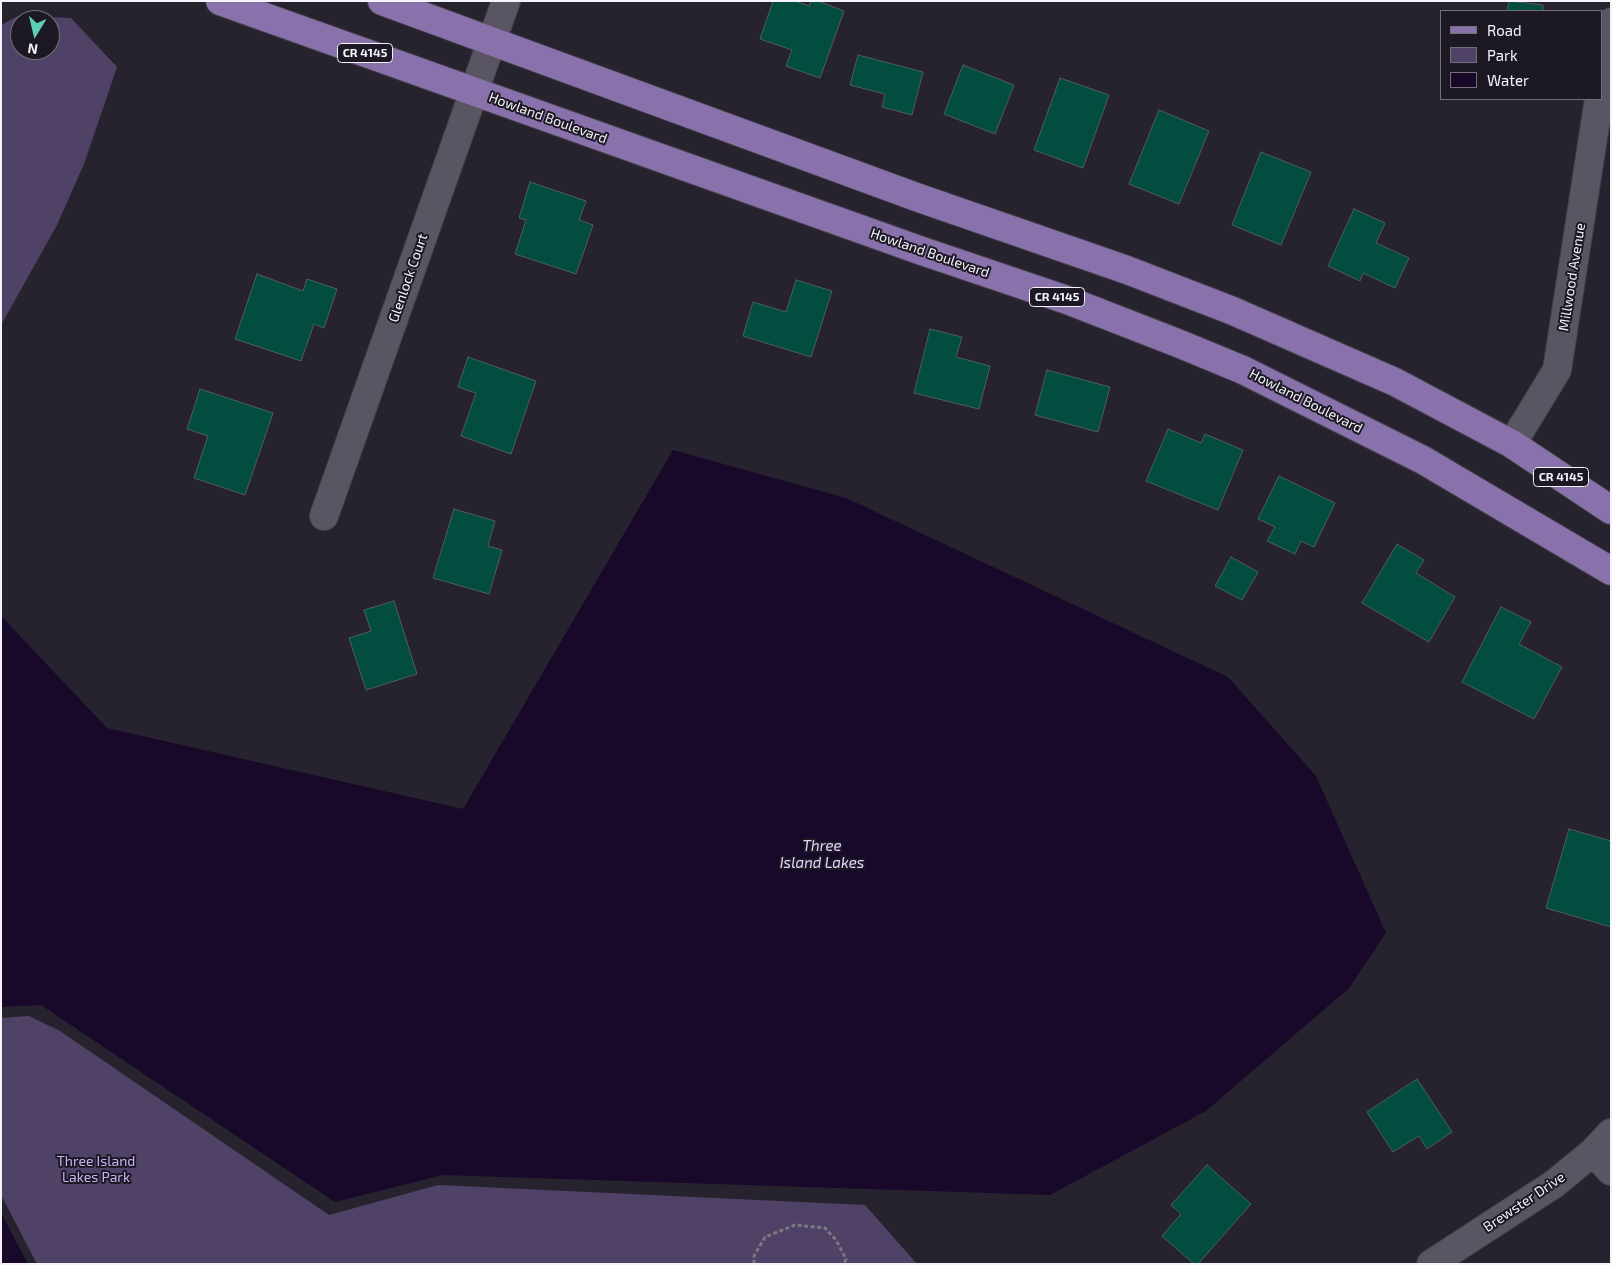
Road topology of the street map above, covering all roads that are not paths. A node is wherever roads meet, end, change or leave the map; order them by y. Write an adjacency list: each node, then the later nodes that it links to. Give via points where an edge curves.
1 (220, 1): 7 (main road, Howland Boulevard / CR 4145)
2 (382, 1): 5 (main road, CR 4145)
3 (506, 1): 5 (street, Glenlock Court)
4 (1611, 22): 6 (street)
5 (491, 41): 7 (street, Glenlock Court); 9 (main road, CR 4145, via 1233,311 1395,382)
6 (1602, 80)
7 (474, 91): 11 (street, Glenlock Court); 12 (main road, Howland Boulevard / CR 4145, via 1075,303 1242,370 1423,460)
8 (1599, 100): 9 (street, Millwood Avenue, via 1557,370)
9 (1512, 444): 10 (main road, CR 4145)
10 (1611, 510)
11 (324, 516)
12 (1611, 572)
13 (1605, 1152): 14 (street, Brewster Drive)
14 (1431, 1264)

